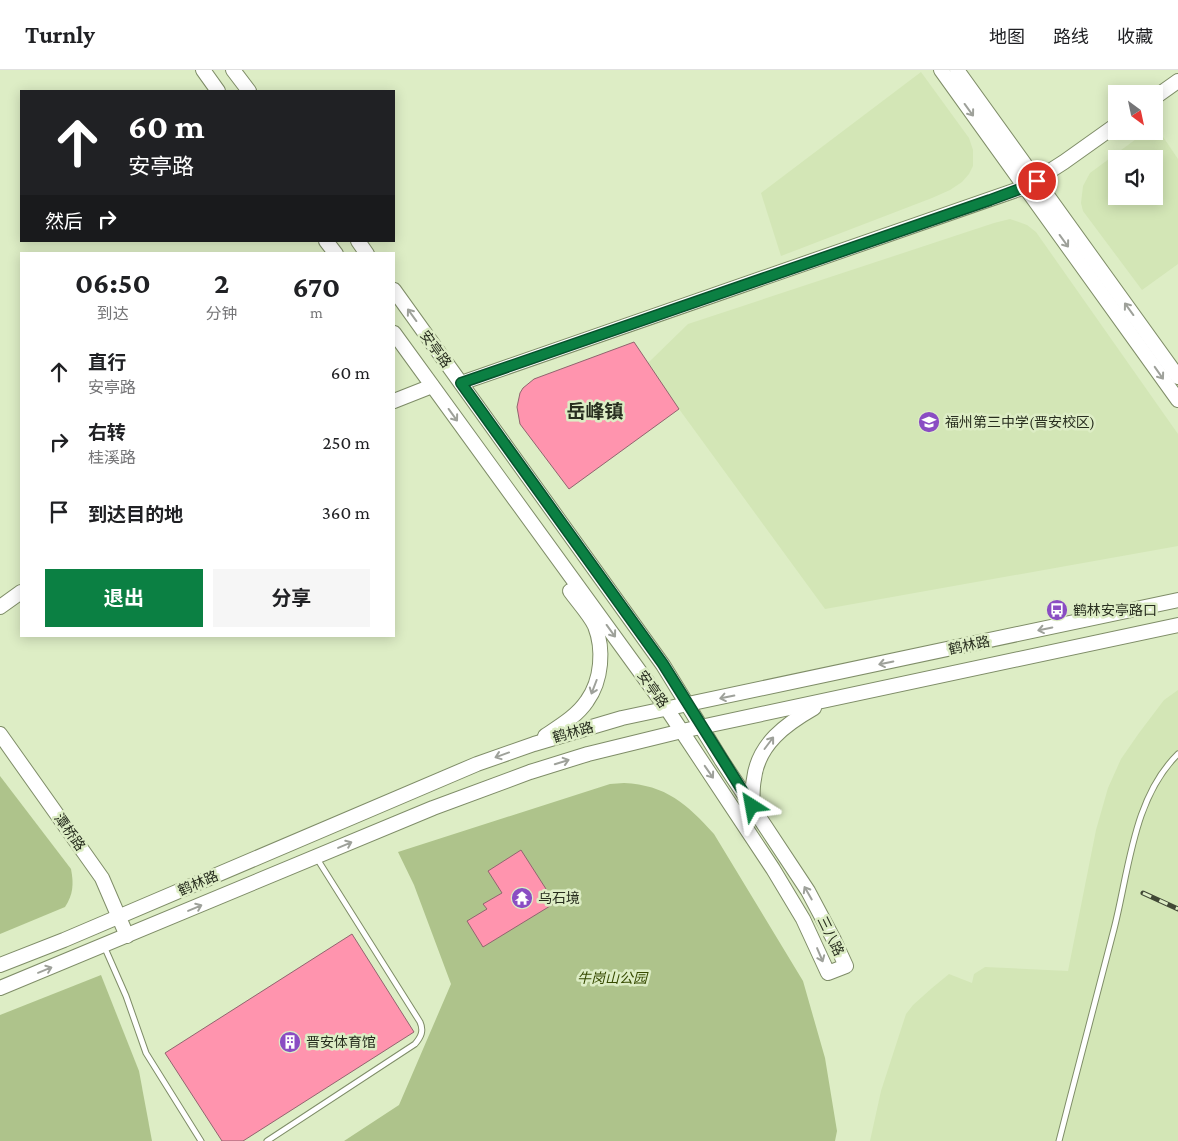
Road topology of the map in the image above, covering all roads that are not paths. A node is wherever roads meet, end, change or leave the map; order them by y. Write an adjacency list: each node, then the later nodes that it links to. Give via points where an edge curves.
1 (203, 70): 6 (main road)
2 (234, 70): 7 (main road)
3 (940, 70): 10 (main road, one-way to 10)
4 (957, 70): 10 (main road)
5 (1178, 81): 8 (main road)
6 (217, 90)
7 (248, 90)
8 (1163, 92)
9 (1108, 131): 10 (main road)
10 (1031, 184): 15 (main road, one-way to 10); 16 (main road); 18 (main road, one-way to 18)
11 (327, 242): 12 (main road)
12 (334, 252)
13 (395, 291): 16 (main road, 安亭路, one-way to 13)
14 (395, 334): 17 (main road, 安亭路)
15 (1178, 377)
16 (461, 383): 26 (main road, 安亭路, via 663,664)
17 (432, 386): 19 (main road); 20 (main road, 安亭路, one-way to 20)
18 (1178, 400)
19 (395, 401)
20 (529, 519): 27 (main road, 安亭路, one-way to 27); 31 (main road, one-way to 31, via 536,541 594,625 600,659 588,701)
21 (20, 593): 23 (main road)
22 (1178, 600): 26 (main road, 鹤林路, one-way to 26)
23 (0, 607)
24 (1178, 625): 25 (main road, 鹤林路)
25 (827, 701): 28 (main road, 鹤林路); 33 (main road, one-way to 25, via 756,769 770,741 793,721)
26 (688, 705): 27 (main road, 鹤林路); 28 (main road, 安亭路)
27 (667, 709): 29 (main road, 安亭路); 31 (main road, 鹤林路, via 622,718)
28 (702, 728): 29 (main road, 鹤林路); 33 (main road, 三八路)
29 (682, 732): 33 (main road, 三八路, one-way to 33, via 773,869 803,919 828,974 846,966 808,891); 34 (main road, 鹤林路, one-way to 29, via 530,772 588,754)
30 (0, 734): 35 (main road, 潭桥路, via 102,878)
31 (534, 744): 35 (main road, 鹤林路, one-way to 35, via 477,764)
32 (1178, 754): 42 (lane, via 1166,765 1149,793 1132,848)
33 (752, 806)
34 (316, 857): 36 (main road, 鹤林路, one-way to 34); 41 (lane, via 420,1022 422,1034 415,1044)
35 (118, 917): 36 (main road, 潭桥路); 38 (main road, 鹤林路)
36 (127, 936): 37 (main road, 鹤林路)
37 (104, 946): 39 (main road, 鹤林路, one-way to 37); 40 (lane, via 146,1053)
38 (0, 965)
39 (0, 988)
40 (201, 1141)
41 (267, 1141)
42 (1059, 1141)

